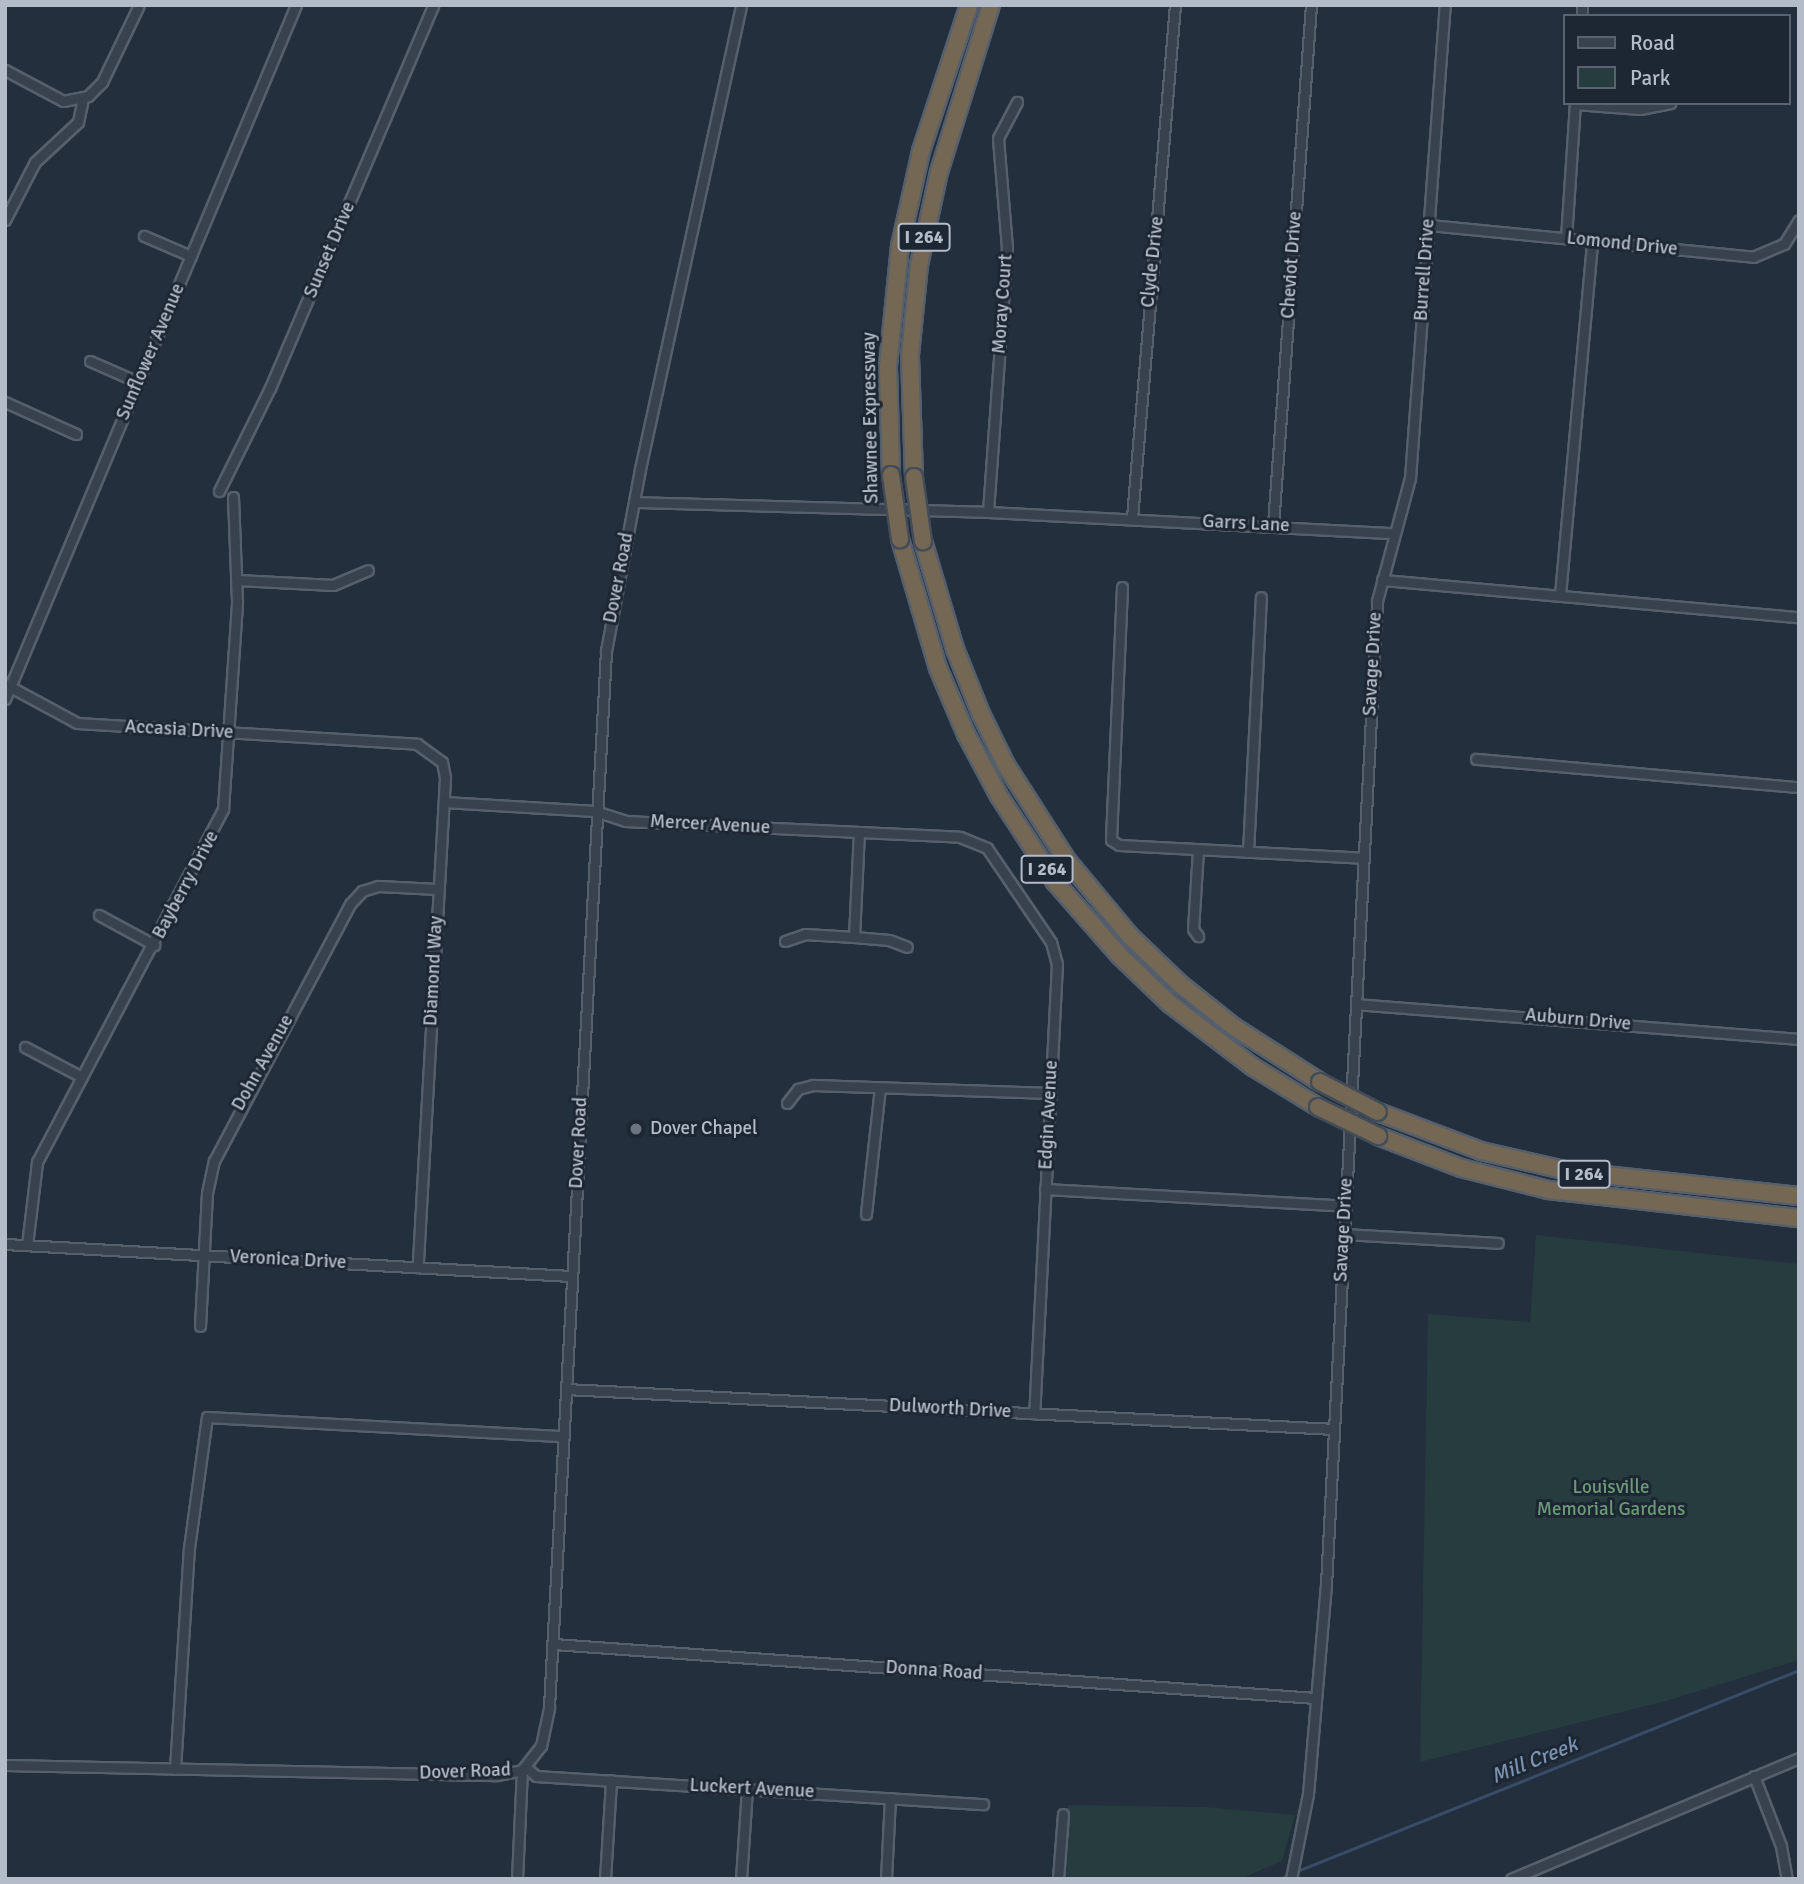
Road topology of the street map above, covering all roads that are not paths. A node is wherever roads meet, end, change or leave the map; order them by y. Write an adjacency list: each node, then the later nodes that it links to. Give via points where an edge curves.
1 (139, 5): 11 (street, via 102,82)
2 (296, 5): 22 (street, Sunflower Avenue)
3 (433, 5): 27 (street, Sunset Drive, via 270,388)
4 (741, 5): 29 (street, Dover Road)
5 (968, 5): 72 (highway, Shawnee Expressway / I 264, bridge, via 925,140 900,246 888,366 891,475 900,539 931,646 966,733 999,796 1055,882 1170,1004 1252,1067 1378,1136 1461,1168 1548,1190)
6 (991, 5): 69 (highway, Shawnee Expressway / I 264, bridge, via 939,172 919,265 910,355 914,477 923,541 955,649 981,715 1012,775 1066,859 1130,936 1180,984 1234,1027 1320,1082 1378,1112 1481,1151 1568,1171)
7 (1175, 5): 31 (street, Clyde Drive)
8 (1311, 5): 32 (street, Cheviot Drive)
9 (1445, 5): 18 (street, Burrell Drive)
10 (5, 70): 11 (street, via 63,101)
11 (83, 98): 16 (street, via 78,122 29,170)
12 (1017, 102): 30 (street, Moray Court, via 1001,128 998,145 1007,237)
13 (1575, 105): 20 (street)
14 (1588, 105): 15 (street, via 1640,109)
15 (1660, 105)
16 (5, 220)
17 (1799, 220): 21 (street, Lomond Drive, via 1784,244 1753,257)
18 (1429, 225): 20 (street, Lomond Drive); 33 (street, Burrell Drive, via 1410,478)
19 (144, 236): 22 (street)
20 (1566, 238): 21 (street, Lomond Drive)
21 (1592, 242): 38 (street)
22 (191, 256): 24 (street, Sunflower Avenue)
23 (90, 361): 24 (street)
24 (138, 382): 41 (street, Sunflower Avenue)
25 (5, 402): 26 (street)
26 (76, 434)
27 (219, 491)
28 (233, 497): 35 (street, Bayberry Drive)
29 (634, 502): 30 (street, Garrs Lane); 48 (street, Dover Road, via 606,651)
30 (988, 512): 31 (street, Garrs Lane)
31 (1132, 518): 32 (street, Garrs Lane)
32 (1273, 526): 33 (street, Garrs Lane)
33 (1393, 533): 36 (street)
34 (368, 570): 35 (street, via 333,585)
35 (238, 580): 43 (street, Bayberry Drive)
36 (1382, 580): 38 (street); 53 (street, Savage Drive, via 1376,614)
37 (1122, 587): 51 (street, via 1110,833 1119,845)
38 (1560, 596): 40 (street)
39 (1261, 597): 52 (street)
40 (1799, 617)
41 (8, 686): 42 (street, Sunflower Avenue); 43 (street, Accasia Drive, via 78,723)
42 (5, 698)
43 (230, 733): 44 (street, Accasia Drive); 59 (street, Bayberry Drive, via 220,820)
44 (363, 740): 47 (street, Diamond Way, via 417,744 433,751 445,769)
45 (1476, 759): 46 (street)
46 (1799, 788)
47 (444, 802): 48 (street, Mercer Avenue); 54 (street, Diamond Way)
48 (595, 811): 49 (street, Mercer Avenue, via 625,821); 79 (street, Dover Road)
49 (859, 832): 50 (street, Mercer Avenue); 57 (street)
50 (977, 842): 66 (street, Edgin Avenue, via 996,860 1055,952)
51 (1198, 850): 52 (street); 56 (street, via 1193,929)
52 (1248, 852): 53 (street)
53 (1363, 858): 61 (street, Savage Drive)
54 (438, 889): 77 (street, Dohn Avenue, via 377,886 362,891 350,904 220,1144 209,1180); 78 (street, Diamond Way)
55 (99, 915): 59 (street)
56 (1199, 936)
57 (853, 937): 58 (street, via 806,934); 60 (street, via 889,940)
58 (785, 941)
59 (154, 945): 64 (street, Bayberry Drive)
60 (907, 947)
61 (1356, 1003): 62 (street, Auburn Drive); 70 (street, Savage Drive)
62 (1799, 1039)
63 (25, 1047): 64 (street)
64 (82, 1077): 76 (street, Bayberry Drive, via 37,1162)
65 (880, 1088): 66 (street); 67 (street, via 803,1087 788,1097); 71 (street)
66 (1051, 1093): 68 (street, Edgin Avenue)
67 (787, 1103)
68 (1045, 1189): 70 (street); 82 (street, Edgin Avenue)
69 (1799, 1196)
70 (1346, 1206): 73 (street, Savage Drive)
71 (866, 1214)
72 (1799, 1218)
73 (1344, 1234): 74 (street); 83 (street, Savage Drive)
74 (1498, 1243)
75 (5, 1244): 76 (street, Veronica Drive)
76 (27, 1245): 77 (street, Veronica Drive)
77 (204, 1255): 78 (street, Veronica Drive); 80 (street, Dohn Avenue)
78 (418, 1267): 79 (street, Veronica Drive)
79 (571, 1276): 81 (street, Dover Road)
80 (200, 1326)
81 (566, 1389): 82 (street, Dulworth Drive); 84 (street, Dover Road)
82 (1034, 1413): 83 (street, Dulworth Drive)
83 (1334, 1429): 86 (street, Savage Drive)
84 (563, 1436): 85 (street, Dover Road); 89 (street, via 207,1417 189,1548)
85 (553, 1644): 86 (street, Donna Road); 90 (street, Dover Road, via 548,1724 541,1746)
86 (1316, 1698): 102 (street, Savage Drive, via 1308,1794 1293,1850)
87 (1799, 1758): 91 (street)
88 (5, 1765): 89 (street, Dover Road)
89 (175, 1769): 90 (street, Dover Road, via 482,1775)
90 (524, 1769): 92 (street, Luckert Avenue, via 536,1776); 97 (street)
91 (1754, 1776): 103 (street); 104 (street, via 1781,1846)
92 (611, 1780): 93 (street, Luckert Avenue); 98 (street)
93 (747, 1789): 94 (street, Luckert Avenue); 99 (street)
94 (890, 1798): 95 (street, Luckert Avenue); 100 (street)
95 (983, 1804)
96 (1063, 1814): 101 (street)
97 (517, 1879)
98 (605, 1879)
99 (741, 1879)
100 (886, 1879)
101 (1058, 1879)
102 (1291, 1879)
103 (1511, 1879)
104 (1787, 1879)

